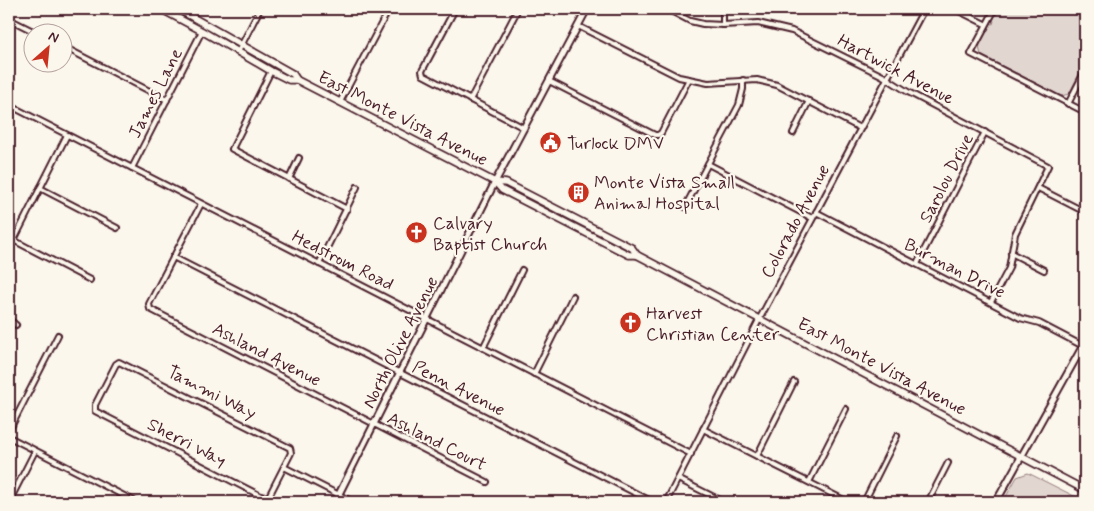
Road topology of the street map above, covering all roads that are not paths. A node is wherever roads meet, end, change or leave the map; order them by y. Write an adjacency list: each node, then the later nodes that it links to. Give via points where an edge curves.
1 (161, 9): 20 (main road, East Monte Vista Avenue)
2 (178, 9): 21 (main road, East Monte Vista Avenue)
3 (260, 9): 21 (street)
4 (389, 9): 34 (street)
5 (455, 9): 32 (street, via 422,74)
6 (518, 9): 32 (street)
7 (587, 9): 19 (street, North Olive Avenue)
8 (667, 9): 17 (street, Hartwick Avenue, via 696,23)
9 (724, 9): 17 (street)
10 (924, 9): 26 (street, Colorado Avenue)
11 (955, 9): 16 (street)
12 (995, 9): 16 (street)
13 (1076, 9): 14 (street)
14 (1085, 14)
15 (9, 19): 18 (street)
16 (985, 24): 35 (street, via 971,54)
17 (724, 25): 26 (street, Hartwick Avenue, via 758,23 783,28)
18 (22, 26)
19 (578, 26): 28 (street); 30 (street, North Olive Avenue)
20 (202, 31): 23 (main road, East Monte Vista Avenue); 31 (street, James Lane)
21 (241, 44): 23 (street); 27 (main road, East Monte Vista Avenue, via 293,74)
22 (72, 51): 31 (street)
23 (238, 52): 24 (main road, East Monte Vista Avenue)
24 (271, 71): 27 (main road, East Monte Vista Avenue, via 289,80); 46 (street, via 232,148)
25 (1085, 71): 35 (street)
26 (887, 78): 39 (street, Colorado Avenue); 40 (street, Hartwick Avenue)
27 (297, 80): 34 (main road, East Monte Vista Avenue)
28 (688, 80): 29 (street, via 721,83); 30 (street, via 658,135)
29 (743, 80): 33 (street, via 771,83); 44 (street, via 739,105)
30 (549, 81): 38 (street, North Olive Avenue)
31 (167, 100): 45 (street, James Lane)
32 (470, 100): 38 (street)
33 (809, 101): 39 (street); 41 (street)
34 (340, 102): 47 (main road, East Monte Vista Avenue)
35 (1068, 104): 37 (street)
36 (9, 105): 42 (street, Hedstrom Road)
37 (1085, 112)
38 (524, 128): 47 (street, North Olive Avenue)
39 (860, 128): 54 (street, Colorado Avenue)
40 (985, 132): 50 (street, Hartwick Avenue, via 1048,166); 64 (street, Sarolou Drive)
41 (792, 133)
42 (67, 135): 45 (street, Hedstrom Road); 49 (street)
43 (299, 158): 46 (street)
44 (708, 164): 52 (street); 56 (street)
45 (132, 168): 51 (street, Hedstrom Road)
46 (289, 179): 53 (street)
47 (495, 182): 58 (main road, East Monte Vista Avenue, via 502,190); 59 (main road, East Monte Vista Avenue, via 506,184); 72 (street, North Olive Avenue)
48 (357, 187): 53 (street)
49 (40, 188): 57 (street); 67 (street, via 14,240)
50 (1038, 188): 55 (street); 60 (street, via 1014,234)
51 (201, 204): 62 (street); 63 (street, Hedstrom Road)
52 (685, 207)
53 (347, 209): 63 (street)
54 (816, 212): 56 (street, Colorado Avenue); 64 (street, Burman Drive)
55 (1085, 212)
56 (812, 218): 70 (street, Colorado Avenue)
57 (116, 228)
58 (581, 231): 59 (main road, via 606,240); 61 (main road, East Monte Vista Avenue, via 629,255)
59 (610, 237): 61 (main road, East Monte Vista Avenue, via 632,248)
60 (1011, 253): 66 (street); 69 (street, via 1006,274)
61 (637, 255): 70 (main road, East Monte Vista Avenue)
62 (173, 257): 77 (street, Penn Avenue); 82 (street, Ashland Avenue, via 149,308)
63 (319, 264): 72 (street, Hedstrom Road)
64 (917, 264): 69 (street, Burman Drive)
65 (522, 270): 76 (street)
66 (1044, 270)
67 (90, 280)
68 (573, 296): 78 (street)
69 (991, 302): 75 (street, Burman Drive, via 1020,318 1039,323)
70 (760, 318): 83 (street, Colorado Avenue); 90 (main road, East Monte Vista Avenue)
71 (9, 319): 73 (street)
72 (427, 319): 76 (street, Hedstrom Road); 77 (street, North Olive Avenue)
73 (16, 325)
74 (58, 335): 84 (street)
75 (1084, 344): 90 (street)
76 (483, 348): 78 (street, Hedstrom Road)
77 (400, 373): 82 (street, North Olive Avenue); 102 (street, Penn Avenue)
78 (534, 374): 88 (street, Hedstrom Road)
79 (794, 382): 89 (street)
80 (94, 409): 92 (street, Sherri Way, via 267,497); 92 (street, Tammi Way, via 119,362 280,442 291,450)
81 (846, 409): 95 (street)
82 (374, 424): 94 (street, Ashland Court); 97 (street, North Olive Avenue)
83 (703, 429): 88 (street, Colorado Avenue); 89 (street)
84 (9, 431)
85 (897, 436): 106 (street)
86 (9, 437): 87 (street)
87 (35, 451): 98 (street); 99 (street)
88 (691, 454): 93 (street, Colorado Avenue)
89 (757, 456): 95 (street)
90 (1021, 456): 96 (main road, East Monte Vista Avenue); 108 (street)
91 (948, 463): 107 (street)
92 (284, 467): 97 (street)
93 (678, 479): 103 (street, Colorado Avenue); 104 (street)
94 (487, 482)
95 (809, 482): 105 (street)
96 (1085, 490)
97 (338, 495): 100 (street, North Olive Avenue); 101 (street)
98 (9, 502)
99 (136, 502)
100 (335, 502)
101 (353, 502)
102 (653, 502)
103 (666, 502)
104 (724, 502)
105 (848, 502)
106 (864, 502)
107 (928, 502)
108 (996, 502)

